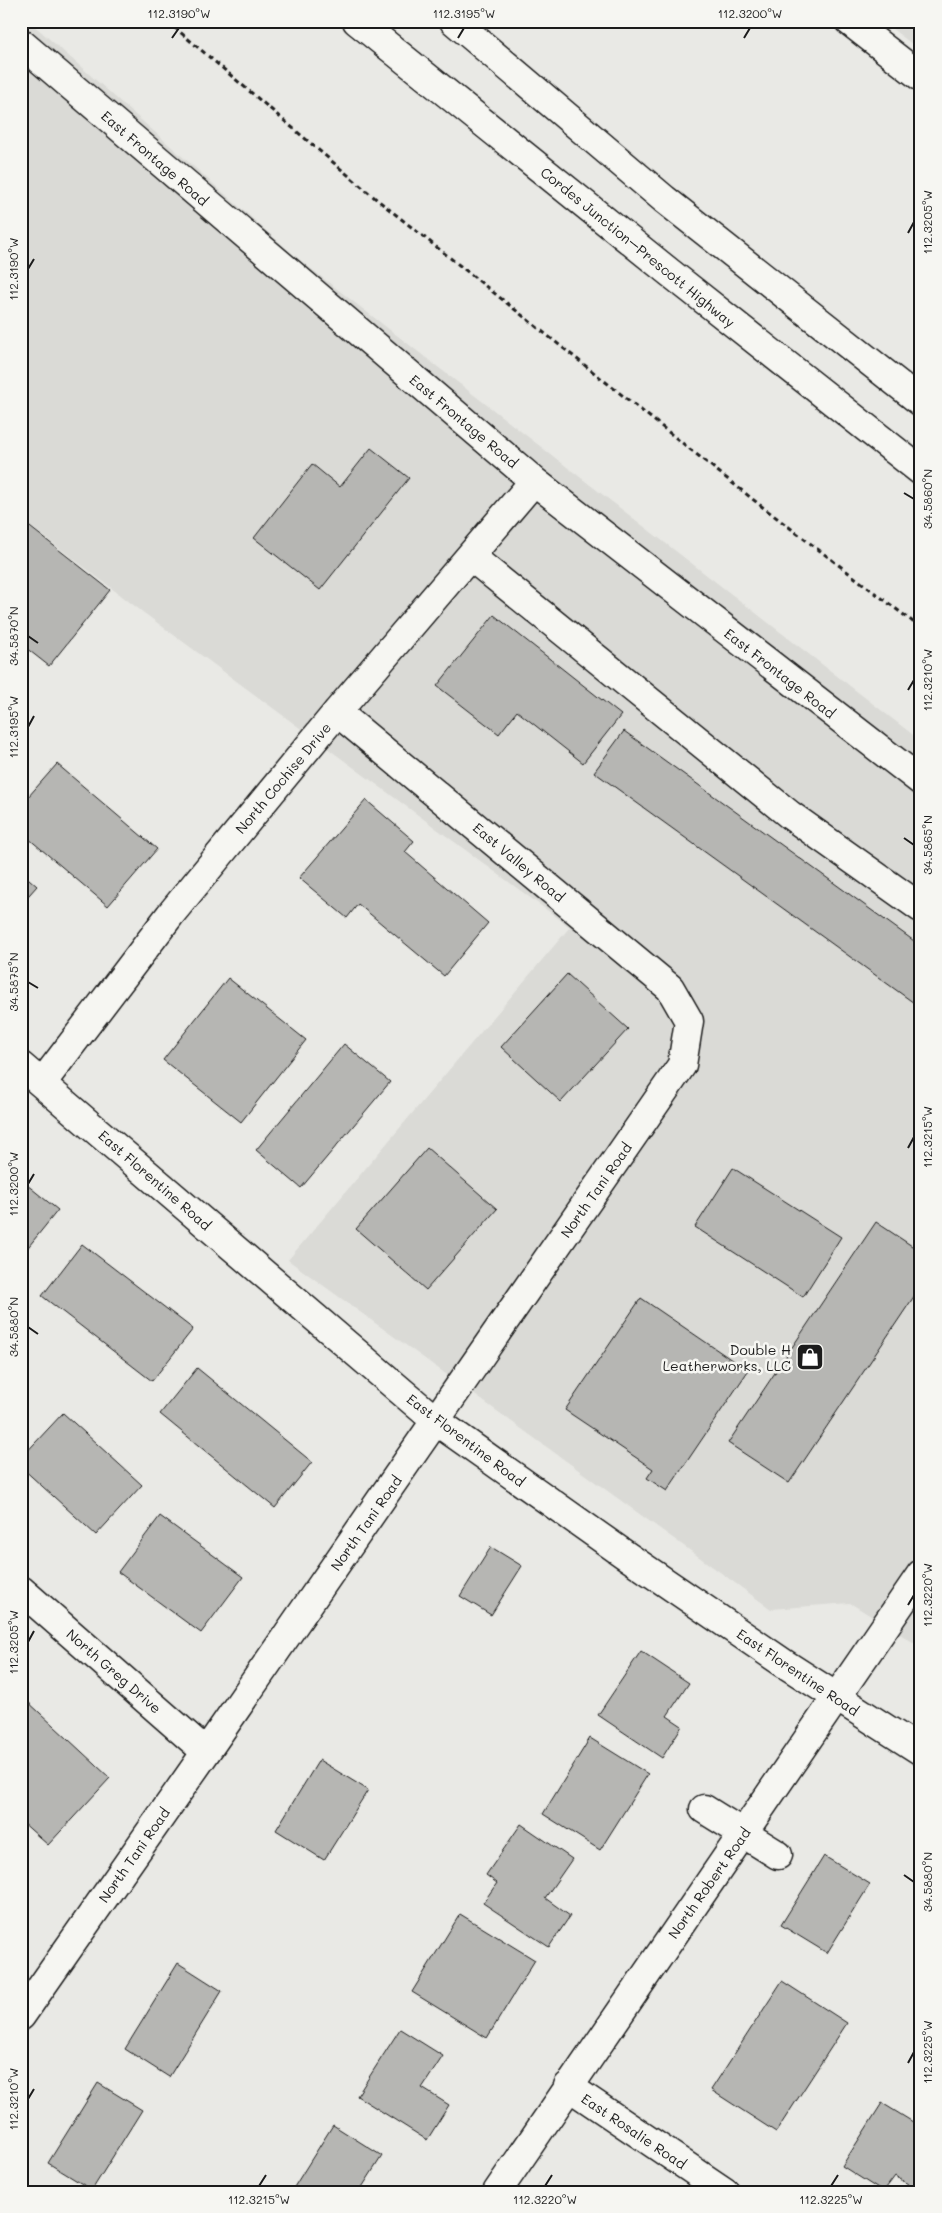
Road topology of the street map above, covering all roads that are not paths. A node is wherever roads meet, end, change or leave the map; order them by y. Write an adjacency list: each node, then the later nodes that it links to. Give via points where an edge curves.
1 (357, 21): 7 (street, Cordes Junction–Prescott Highway)
2 (454, 21): 6 (street, via 664,199)
3 (849, 21): 5 (street)
4 (21, 43): 8 (street, East Frontage Road)
5 (921, 77)
6 (921, 402)
7 (921, 470)
8 (534, 481): 9 (street, North Cochise Drive); 11 (street, East Frontage Road)
9 (470, 556): 10 (street, North Cochise Drive); 12 (street, via 790,815)
10 (337, 712): 13 (street, East Valley Road, via 670,988); 15 (street, North Cochise Drive, via 170,915)
11 (921, 781)
12 (921, 908)
13 (690, 1022): 16 (street, North Tani Road, via 682,1065)
14 (21, 1066): 15 (street, East Florentine Road)
15 (42, 1083): 16 (street, East Florentine Road)
16 (436, 1421): 19 (street, East Florentine Road); 21 (street, North Tani Road)
17 (921, 1574): 19 (street, North Robert Road)
18 (21, 1590): 21 (street, North Greg Drive)
19 (836, 1698): 20 (street, East Florentine Road); 23 (street, North Robert Road)
20 (921, 1751)
21 (206, 1752): 25 (street, North Tani Road)
22 (704, 1809): 23 (street)
23 (743, 1833): 24 (street); 26 (street, North Robert Road)
24 (778, 1855)
25 (21, 2016)
26 (568, 2086): 27 (street, North Robert Road); 28 (street, East Rosalie Road)
27 (497, 2192)
28 (726, 2192)

